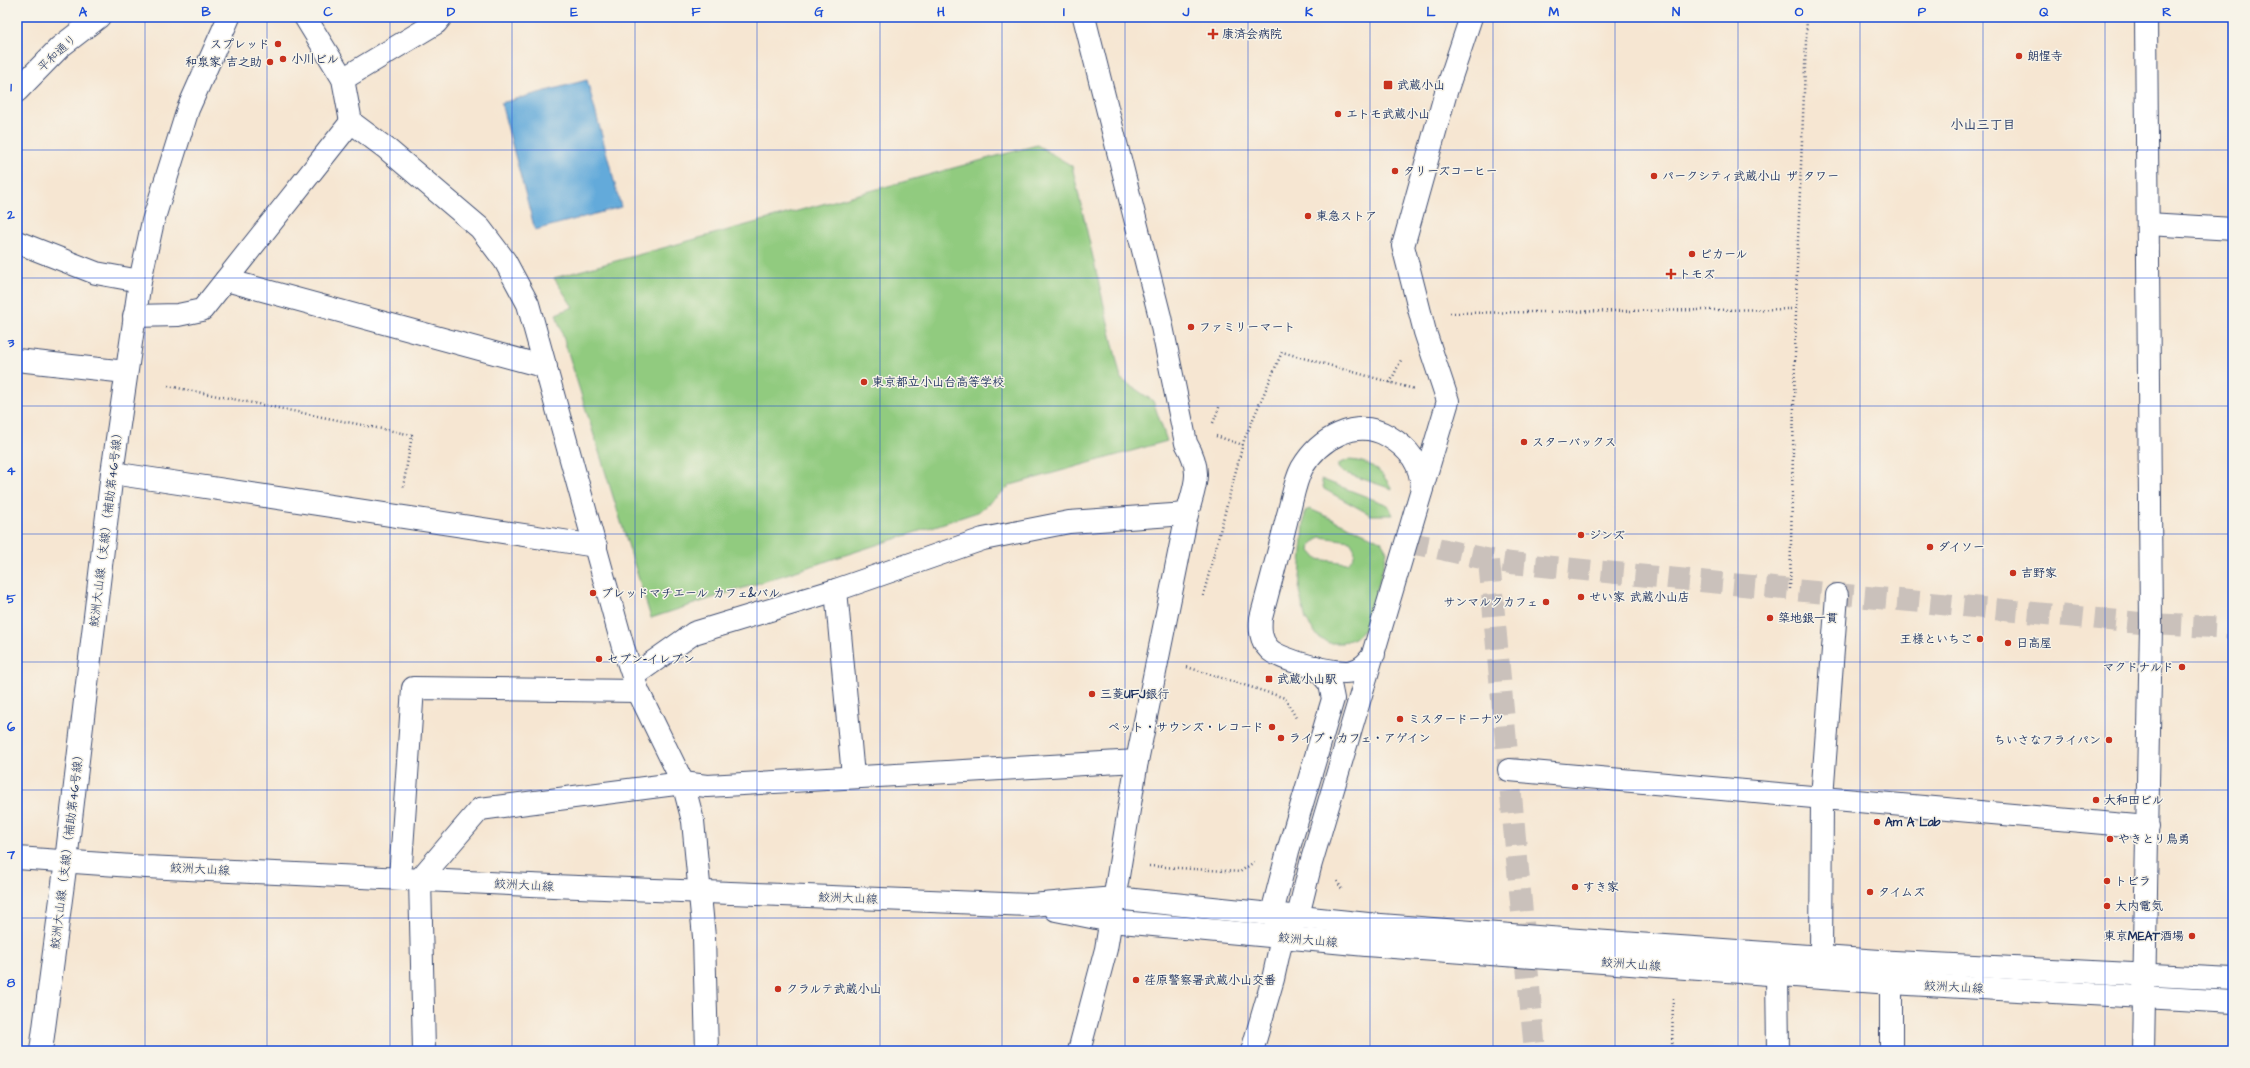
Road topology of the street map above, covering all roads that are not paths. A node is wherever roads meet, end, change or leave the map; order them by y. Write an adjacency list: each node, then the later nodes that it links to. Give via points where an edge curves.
1 (99, 17): 9 (street, 平和通り, via 60,47)
2 (229, 17): 15 (street, 鮫洲大山線（支線）（補助第46号線）, via 188,109 153,221)
3 (305, 17): 8 (street)
4 (441, 17): 8 (street)
5 (1084, 17): 22 (street, via 1160,316 1186,443 1193,455 1197,476)
6 (1471, 17): 21 (street, via 1446,92 1403,246 1425,332 1448,401)
7 (2146, 17): 11 (street)
8 (343, 79): 10 (street)
9 (17, 91)
10 (351, 122): 14 (street); 18 (street, via 480,228 505,261 528,304)
11 (2148, 224): 12 (street); 34 (street, via 2151,624)
12 (2233, 229)
13 (17, 242): 15 (street, via 96,273)
14 (226, 280): 16 (street, via 202,310 178,315); 18 (street)
15 (140, 281): 16 (street, 鮫洲大山線（支線）（補助第46号線）)
16 (134, 316): 19 (street, 鮫洲大山線（支線）（補助第46号線）)
17 (17, 360): 19 (street)
18 (546, 366): 23 (street)
19 (126, 372): 20 (street, 鮫洲大山線（支線）（補助第46号線）)
20 (112, 473): 23 (street); 36 (street, 鮫洲大山線（支線）（補助第46号線）)
21 (1422, 490): 26 (street); 27 (street, via 1421,473 1403,447 1381,432 1362,428 1343,432 1322,444 1302,469 1263,610 1260,631 1269,650 1278,656)
22 (1187, 514): 24 (street, via 1069,522 983,539); 29 (street)
23 (596, 546): 28 (street, via 623,647)
24 (836, 590): 28 (street, via 694,633); 31 (street)
25 (1837, 595): 33 (street)
26 (1374, 654): 27 (street, via 1366,665 1353,672 1338,672); 42 (street, via 1311,864)
27 (1316, 667): 41 (street, via 1330,684 1333,699)
28 (636, 684): 32 (street); 37 (street, via 413,688)
29 (1137, 761): 31 (street); 39 (street)
30 (1509, 770): 33 (street)
31 (853, 776): 32 (street, via 707,786)
32 (683, 783): 37 (street, via 480,809); 38 (street, via 693,821)
33 (1822, 798): 34 (street); 45 (street)
34 (2148, 827): 47 (street)
35 (17, 858): 36 (street, 鮫洲大山線)
36 (66, 861): 37 (street, 鮫洲大山線); 52 (street, 鮫洲大山線（支線）（補助第46号線）)
37 (410, 879): 38 (street, 鮫洲大山線); 53 (street)
38 (700, 892): 40 (street, 鮫洲大山線); 54 (street)
39 (1115, 898): 40 (street, 鮫洲大山線); 41 (street, 鮫洲大山線); 43 (street)
40 (1031, 905): 43 (street, 鮫洲大山線)
41 (1272, 913): 42 (street, 鮫洲大山線); 44 (street)
42 (1298, 916): 44 (street); 45 (street, 鮫洲大山線, via 1550,938)
43 (1111, 921): 44 (street, 鮫洲大山線); 55 (street)
44 (1282, 938): 46 (street, 鮫洲大山線, via 1527,958); 56 (street)
45 (1821, 956): 47 (street, 鮫洲大山線)
46 (1777, 974): 49 (street, 鮫洲大山線); 57 (street)
47 (2145, 975): 48 (street, 鮫洲大山線); 50 (street)
48 (2233, 979)
49 (1891, 983): 50 (street, 鮫洲大山線); 58 (street)
50 (2144, 997): 51 (street, 鮫洲大山線); 59 (street)
51 (2233, 1002)
52 (41, 1051)
53 (424, 1051)
54 (708, 1051)
55 (1079, 1051)
56 (1252, 1051)
57 (1778, 1051)
58 (1891, 1051)
59 (2143, 1051)

